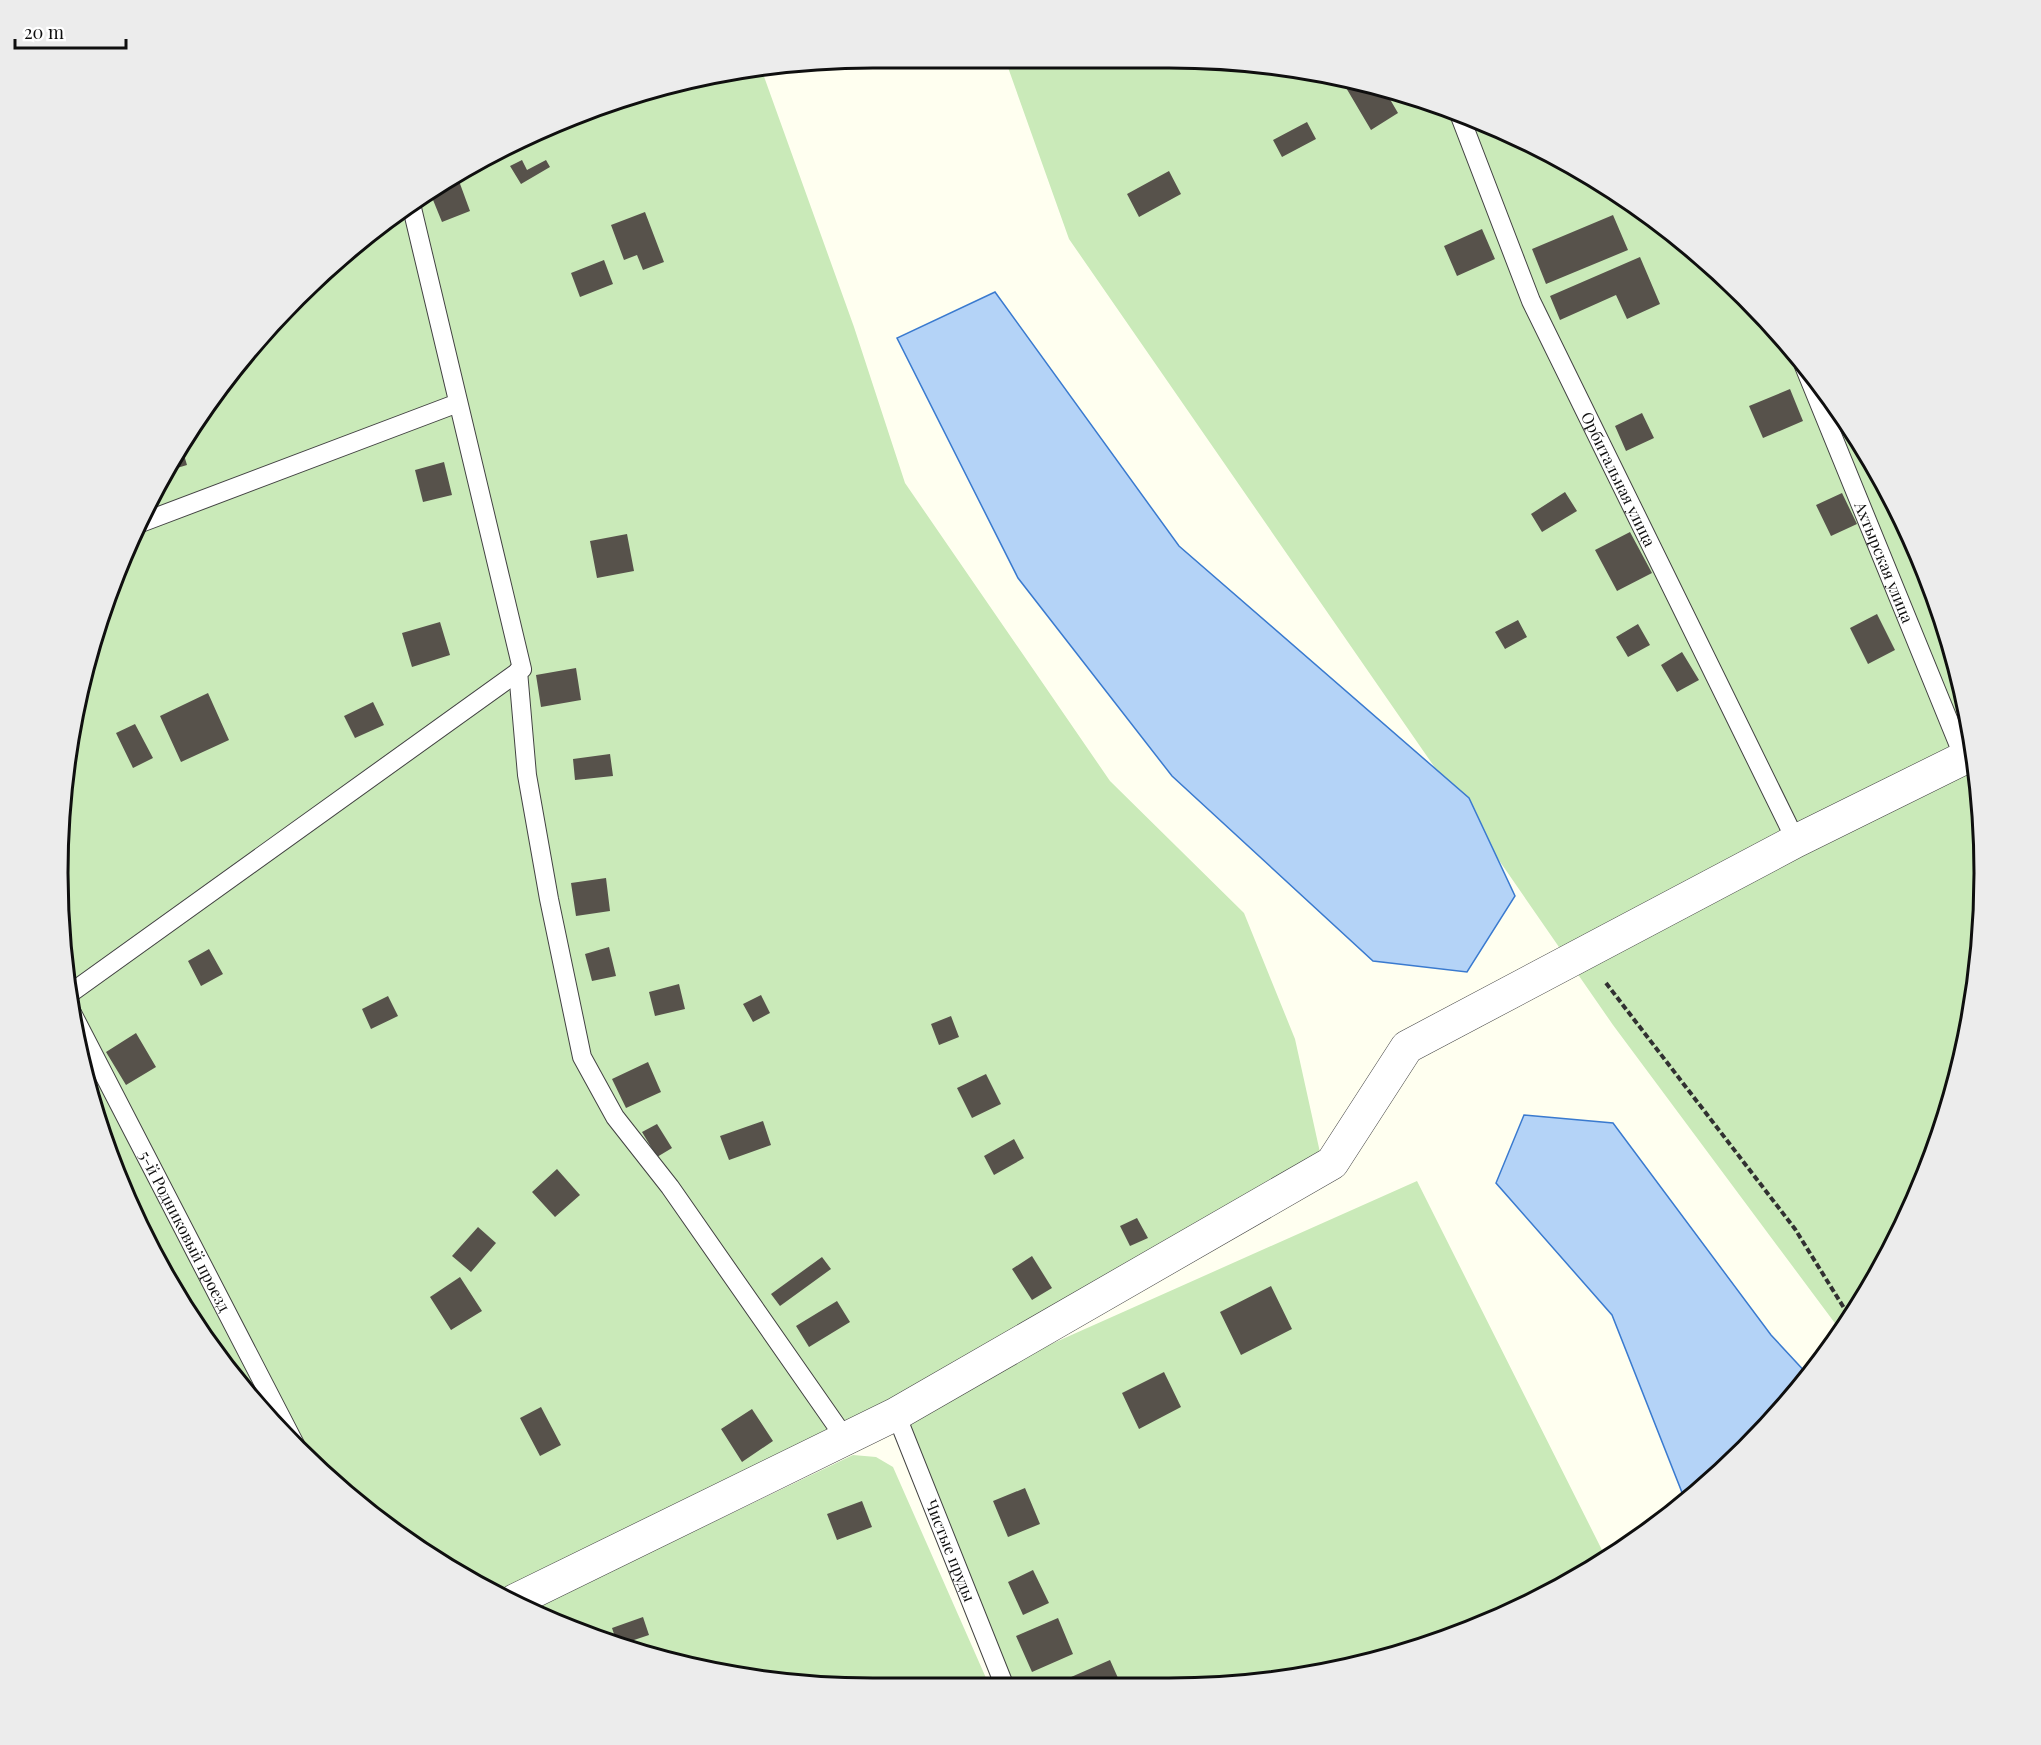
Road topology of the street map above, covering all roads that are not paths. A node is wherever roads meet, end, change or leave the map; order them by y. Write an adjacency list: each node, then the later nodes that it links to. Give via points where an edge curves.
1 (1463, 124): 9 (lane, Орбитальная улица, via 1531,301)
2 (413, 212): 4 (lane)
3 (1816, 395): 7 (lane, Ахтырская улица)
4 (458, 403): 5 (lane); 6 (lane, via 522,669)
5 (149, 520)
6 (518, 671): 10 (lane); 14 (lane, via 527,775 582,1057 615,1117 670,1187)
7 (1962, 739)
8 (1965, 757): 9 (street)
9 (1796, 841): 12 (street, via 1407,1047 1332,1163)
10 (76, 989)
11 (85, 1038): 13 (lane, 5-й Родниковый проезд)
12 (896, 1414): 14 (street); 16 (lane, Чистые пруды)
13 (282, 1419)
14 (845, 1438): 15 (street)
15 (522, 1597)
16 (1001, 1678)

